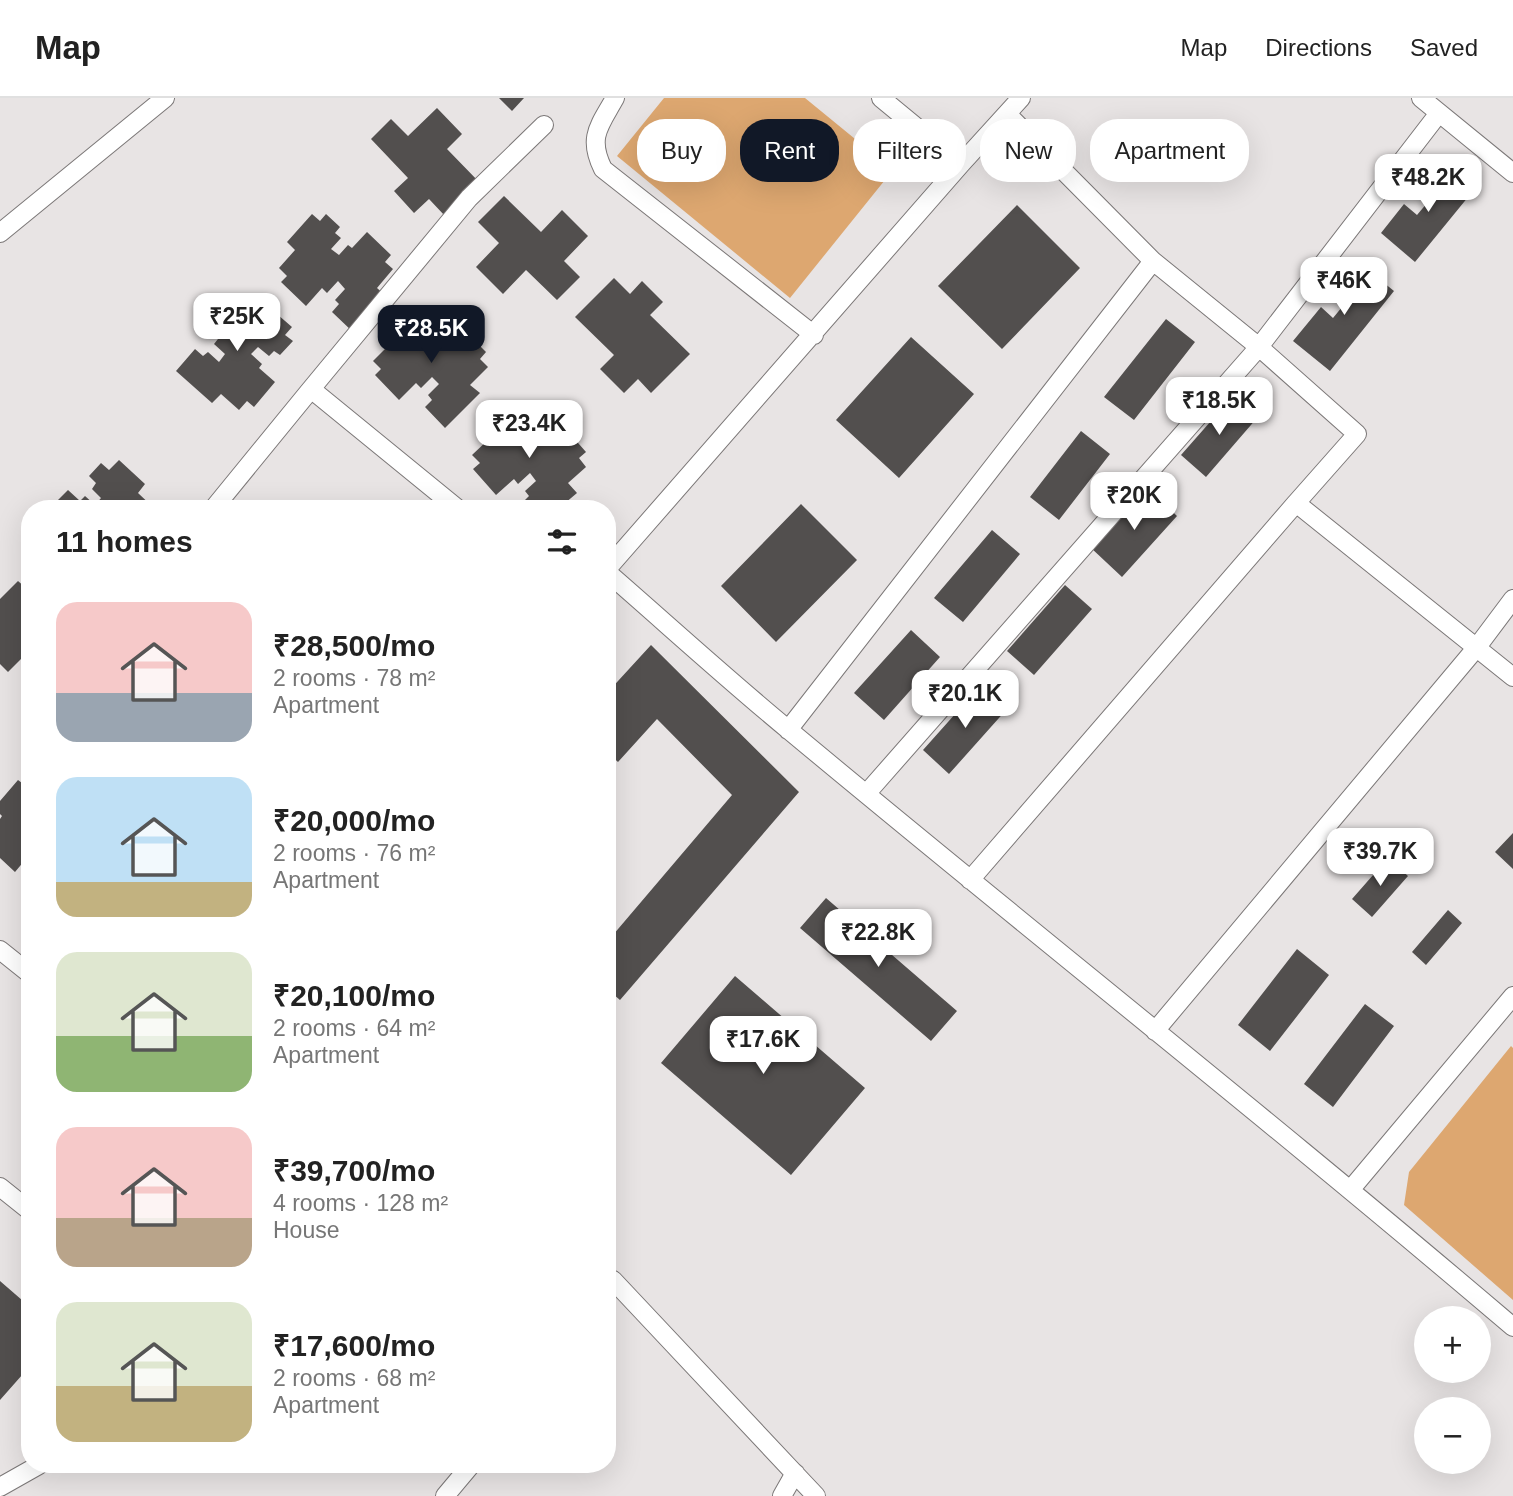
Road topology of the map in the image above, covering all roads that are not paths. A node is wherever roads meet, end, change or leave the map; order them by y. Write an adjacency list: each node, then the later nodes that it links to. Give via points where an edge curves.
1 (165, 98): 13 (lane)
2 (615, 98): 15 (lane, via 595,139 595,153 603,169)
3 (881, 98): 8 (lane)
4 (1021, 98): 7 (lane)
5 (1421, 98): 6 (lane)
6 (1439, 113): 11 (lane); 16 (lane)
7 (1007, 114): 10 (lane); 14 (lane)
8 (906, 119)
9 (544, 125): 17 (lane, via 469,198)
10 (966, 159)
11 (1513, 173)
12 (946, 182): 15 (lane)
13 (0, 233)
14 (1153, 261): 16 (lane); 26 (lane)
15 (814, 335): 21 (lane)
16 (1259, 347): 20 (lane, via 1357,434); 27 (lane)
17 (311, 389): 18 (lane); 19 (lane)
18 (220, 500)
19 (447, 500)
20 (1296, 503): 24 (lane); 28 (lane)
21 (616, 560)
22 (616, 578): 26 (lane)
23 (1513, 599): 24 (lane)
24 (1476, 647): 25 (lane); 32 (lane)
25 (1513, 677)
26 (788, 730): 27 (lane)
27 (866, 794): 28 (lane)
28 (970, 880): 32 (lane)
29 (0, 950): 30 (lane)
30 (21, 967)
31 (1513, 996): 34 (lane)
32 (1155, 1031): 34 (lane)
33 (0, 1187): 35 (lane)
34 (1351, 1189): 37 (lane)
35 (21, 1204)
36 (616, 1287): 40 (lane)
37 (1513, 1327)
38 (25, 1473): 41 (lane)
39 (464, 1473): 42 (lane)
40 (795, 1473): 43 (lane); 44 (lane)
41 (0, 1487)
42 (445, 1496)
43 (782, 1496)
44 (817, 1496)

